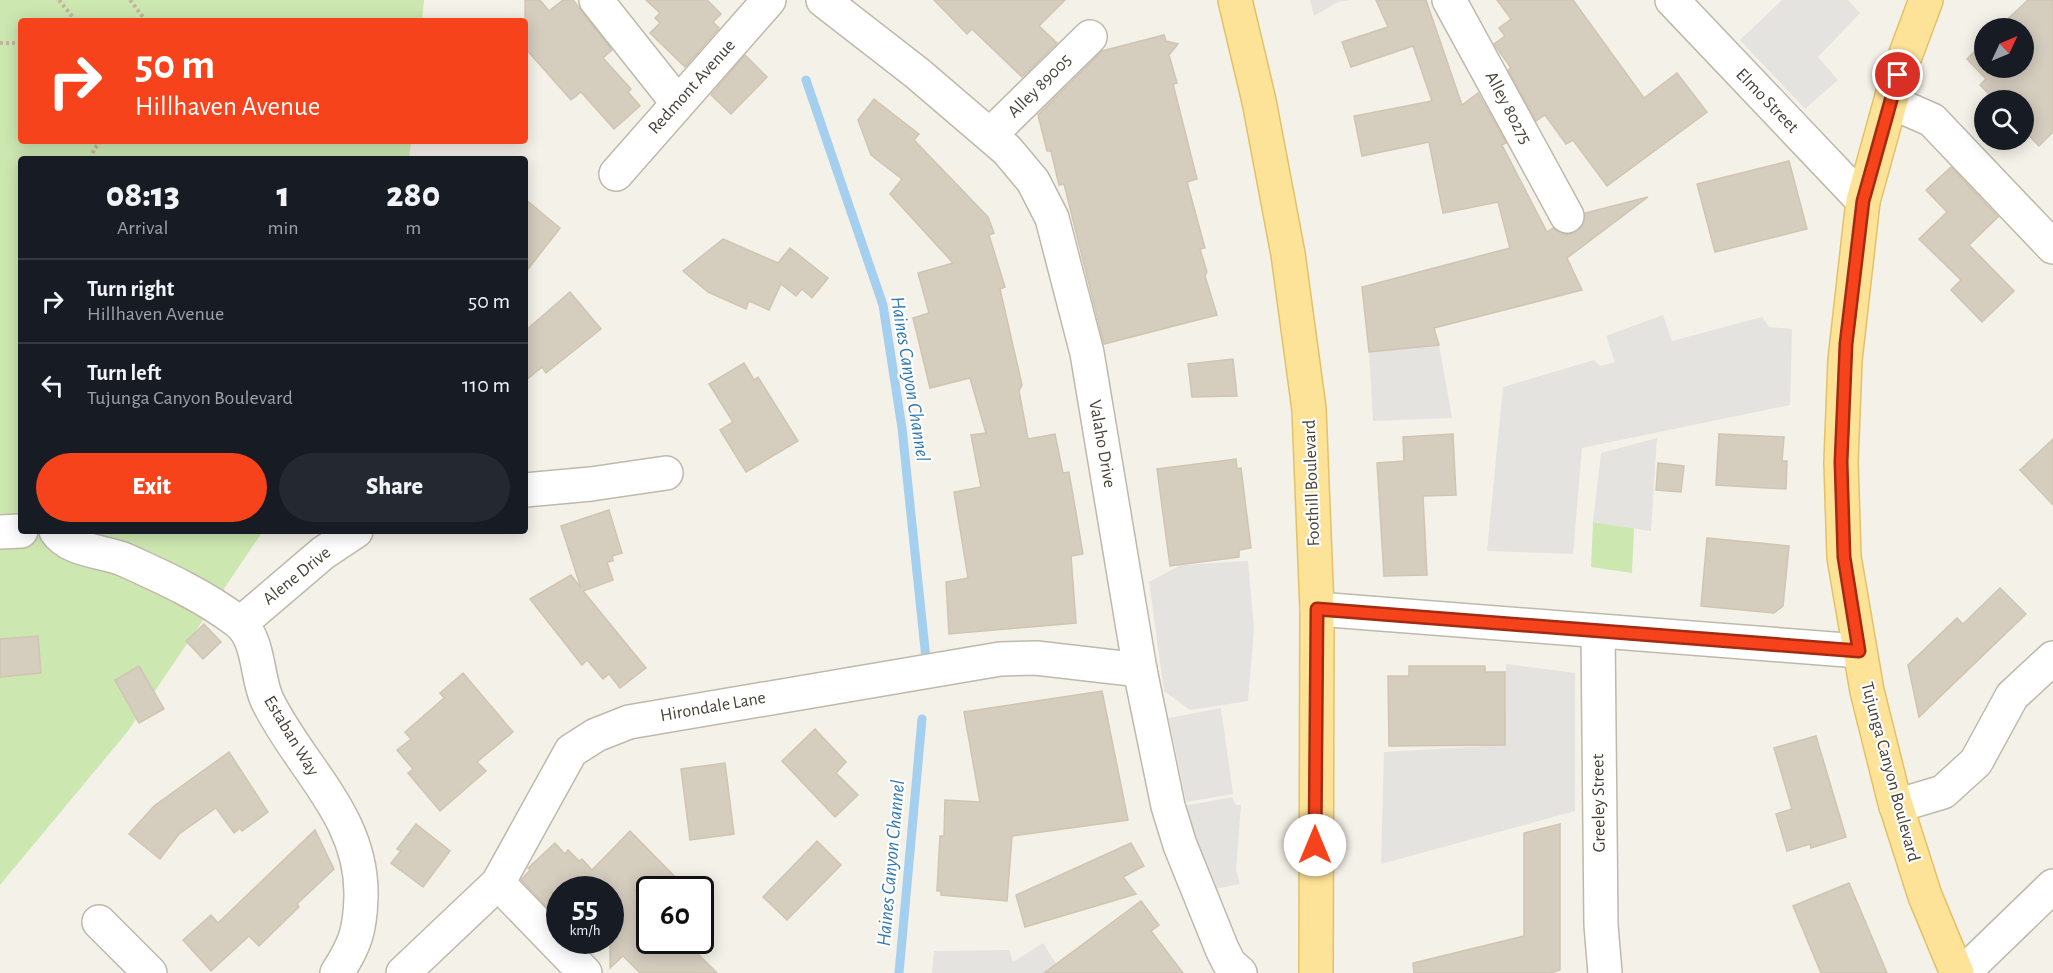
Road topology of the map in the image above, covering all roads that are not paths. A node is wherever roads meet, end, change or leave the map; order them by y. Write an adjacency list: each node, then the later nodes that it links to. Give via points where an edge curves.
1 (597, 0): 9 (street)
2 (769, 0): 9 (street, Redmont Avenue)
3 (823, 0): 11 (street, Valaho Drive)
4 (1235, 0): 22 (main road, Foothill Boulevard, via 1288,254 1309,409)
5 (1449, 0): 14 (street, Alley 80275)
6 (1672, 0): 13 (street, Elmo Street)
7 (1926, 0): 10 (main road, Tujunga Canyon Boulevard)
8 (1090, 37): 11 (street, Alley 89005)
9 (677, 102): 12 (street, Redmont Avenue)
10 (1891, 102): 13 (main road, Tujunga Canyon Boulevard); 15 (street, via 1932,120)
11 (990, 135): 27 (street, Valaho Drive, via 1033,181 1052,218 1087,353)
12 (616, 174)
13 (1863, 201): 25 (main road, Tujunga Canyon Boulevard, via 1846,344 1841,462 1844,557)
14 (1567, 216)
15 (2053, 247)
16 (666, 473): 17 (street)
17 (528, 490)
18 (18, 531): 19 (street)
19 (0, 532)
20 (59, 534): 23 (street, Estaban Way, via 70,544 124,560 205,600)
21 (352, 534): 23 (street, Alene Drive)
22 (1317, 609): 24 (street); 37 (main road, Foothill Boulevard)
23 (240, 623): 33 (street, Estaban Way, via 253,646 267,701 342,818 357,852 361,887 358,937)
24 (1598, 632): 25 (street); 38 (street, Greeley Street, via 1601,925)
25 (1859, 651): 28 (main road, Tujunga Canyon Boulevard)
26 (2053, 658): 28 (street, via 2012,696 1976,762 1943,792)
27 (1140, 670): 29 (street, Hirondale Lane, via 1036,658 1000,659 629,722 596,735 571,751); 36 (street, Valaho Drive, via 1168,806 1180,845 1222,949)
28 (1896, 806): 39 (main road, Tujunga Canyon Boulevard, via 1925,896)
29 (498, 883): 34 (street, Hirondale Lane); 35 (street)
30 (2053, 886): 40 (street)
31 (99, 922): 32 (street)
32 (150, 973)
33 (337, 973)
34 (403, 973)
35 (585, 973)
36 (1240, 973)
37 (1316, 973)
38 (1605, 973)
39 (1957, 973)
40 (1964, 973)

